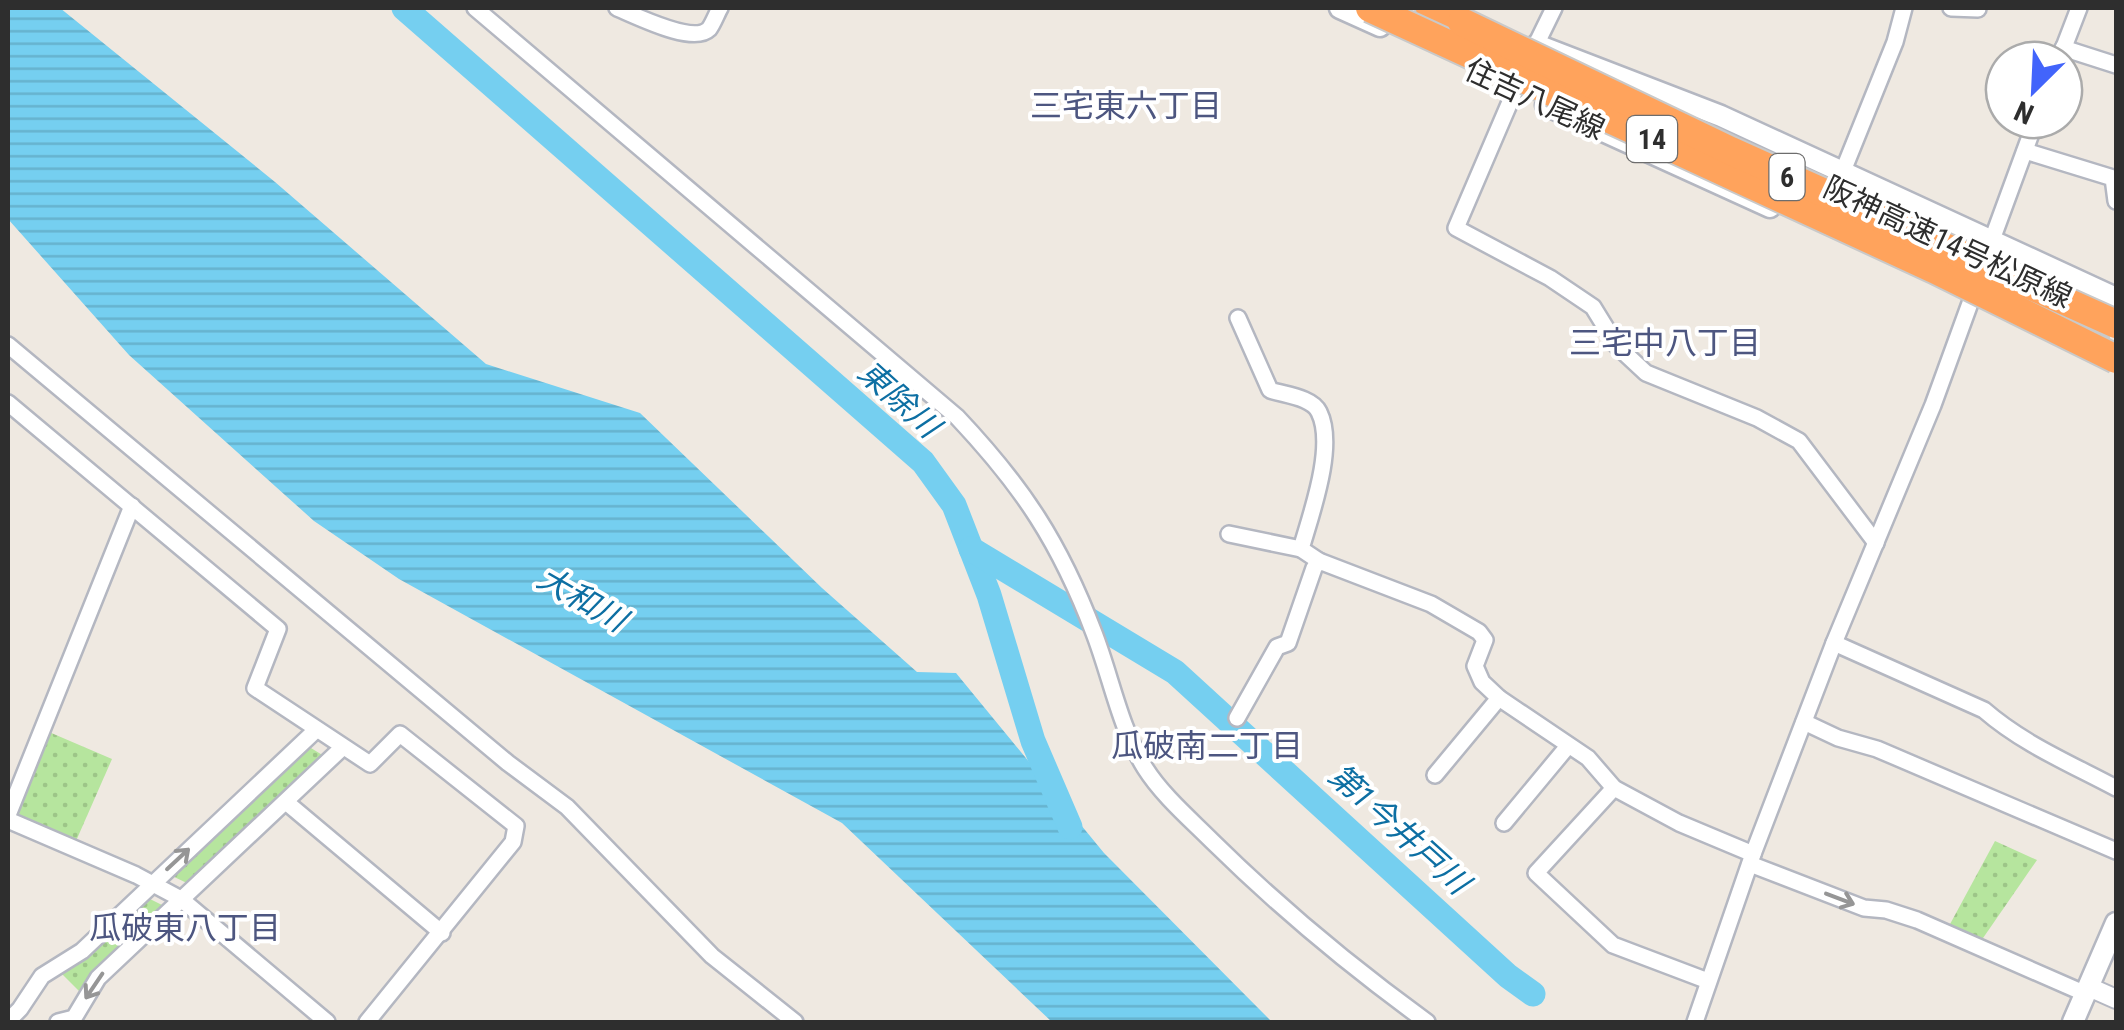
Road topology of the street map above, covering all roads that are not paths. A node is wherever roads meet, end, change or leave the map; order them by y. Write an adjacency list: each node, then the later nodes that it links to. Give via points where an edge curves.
1 (475, 8): 64 (street, via 992,454 1059,553 1148,772 1263,891)
2 (616, 8): 3 (street, via 698,34 708,30)
3 (720, 8)
4 (1340, 8): 17 (main road, 住吉八尾線)
5 (1370, 8): 23 (highway, 阪神高速14号松原線 / 14, bridge)
6 (1430, 8): 12 (highway, 阪神高速14号松原線 / 14)
7 (1554, 8): 14 (street)
8 (1904, 8): 20 (street)
9 (1950, 8): 11 (street)
10 (2079, 8): 13 (street)
11 (1978, 9)
12 (1458, 15): 14 (main road, 住吉八尾線); 25 (highway, 阪神高速14号松原線 / 14, bridge); 27 (highway, 6, bridge, via 1749,160)
13 (2066, 40)
14 (1536, 45): 17 (street); 20 (main road, 住吉八尾線)
15 (2084, 59): 16 (street)
16 (2116, 65)
17 (1514, 89): 24 (main road, 住吉八尾線); 34 (street, via 1456,228 1593,308 1617,346 1646,372 1798,441)
18 (2028, 140): 19 (street)
19 (2024, 152): 21 (street, via 2113,178); 22 (street)
20 (1843, 171): 22 (main road, 住吉八尾線)
21 (2116, 201)
22 (1992, 238): 24 (street); 25 (main road, 住吉八尾線)
23 (1934, 269): 29 (highway, bridge); 30 (highway, 阪神高速14号松原線 / 14, bridge)
24 (1973, 295): 30 (main road, 住吉八尾線); 34 (street)
25 (2116, 301)
26 (1238, 318): 35 (street, via 1270,390 1319,411 1325,449)
27 (2116, 324)
28 (8, 345): 63 (street, via 567,807 712,956)
29 (2116, 348)
30 (2116, 358)
31 (8, 403): 32 (street)
32 (132, 506): 41 (street, via 278,629 256,688); 48 (street)
33 (1229, 534): 35 (street)
34 (1876, 543): 37 (street)
35 (1302, 550): 36 (street)
36 (1319, 562): 38 (street, via 1432,604 1479,632 1485,640 1475,666); 39 (street, via 1288,643 1276,647)
37 (1834, 643): 40 (street); 46 (street, via 1984,710 2051,756)
38 (1499, 698): 42 (street); 44 (street)
39 (1237, 718)
40 (1804, 722): 50 (street); 51 (street)
41 (316, 730): 43 (street); 52 (street, one-way to 41)
42 (1568, 746): 45 (street); 49 (street)
43 (342, 748): 47 (street); 55 (street, via 370,764 400,734 516,826 513,842)
44 (1435, 775)
45 (1614, 788): 51 (street); 56 (street, via 1536,873 1613,945)
46 (2116, 788)
47 (286, 802): 53 (street); 55 (street)
48 (8, 818): 52 (street)
49 (1504, 823)
50 (2116, 852)
51 (1751, 859): 56 (street); 57 (street, one-way to 57)
52 (152, 883): 53 (street); 59 (street, via 82,951 42,976)
53 (181, 898): 60 (street, one-way to 60, via 98,978); 61 (street)
54 (2116, 923): 57 (main road)
55 (442, 933): 62 (street)
56 (1708, 981): 65 (street)
57 (2088, 990): 58 (street); 66 (main road)
58 (2116, 999)
59 (8, 1021)
60 (71, 1021)
61 (327, 1022)
62 (367, 1022)
63 (795, 1022)
64 (1427, 1022)
65 (1695, 1022)
66 (2073, 1022)

